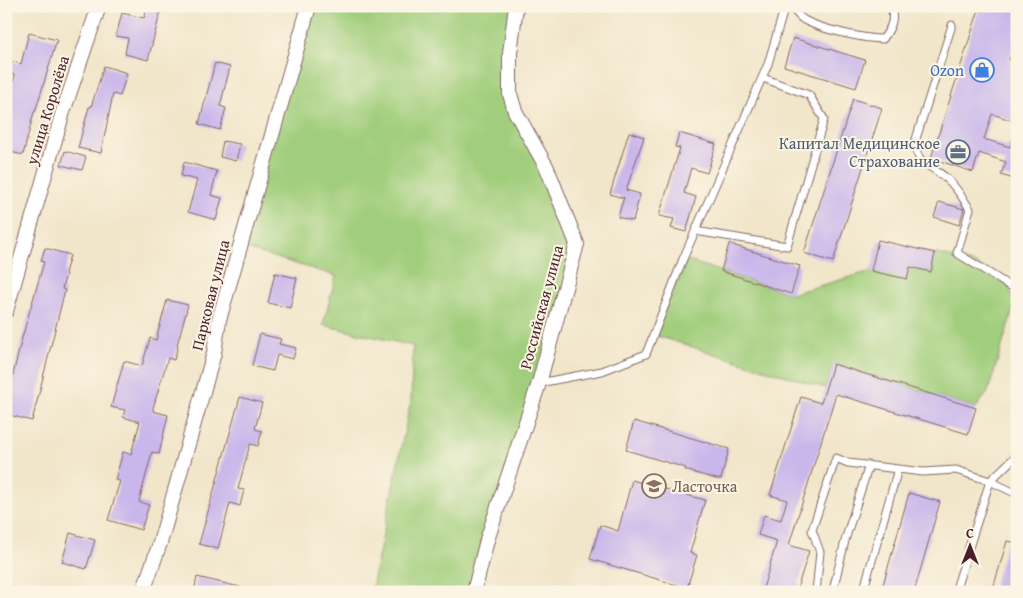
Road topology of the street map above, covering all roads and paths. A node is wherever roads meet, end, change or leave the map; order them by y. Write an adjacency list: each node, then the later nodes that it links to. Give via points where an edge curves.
1 (99, 6): 11 (street, улица Королёва, via 62,115)
2 (309, 6): 19 (street, Парковая улица, via 219,320 214,353)
3 (516, 6): 12 (street, Российская улица, via 510,53 510,94 515,111 546,168 577,244)
4 (785, 6): 8 (lane)
5 (790, 6): 6 (lane, via 803,19 874,39 883,39 892,27 894,16)
6 (891, 6)
7 (952, 25): 10 (lane, via 915,142 915,152 922,161 947,178 970,209 957,253)
8 (763, 78): 9 (lane); 9 (lane, via 809,95 824,119 787,246)
9 (695, 231): 12 (lane, via 646,354 602,370)
10 (1017, 288)
11 (6, 311)
12 (539, 383): 20 (street, Российская улица, via 486,540)
13 (1017, 455): 16 (lane)
14 (869, 466): 15 (lane); 18 (lane); 21 (lane, via 836,458 812,530 820,552)
15 (898, 469): 16 (lane, via 924,472 956,470); 22 (lane)
16 (990, 481): 17 (lane); 23 (lane)
17 (1017, 494)
18 (833, 591)
19 (143, 592)
20 (474, 592)
21 (816, 592)
22 (863, 592)
23 (955, 592)

